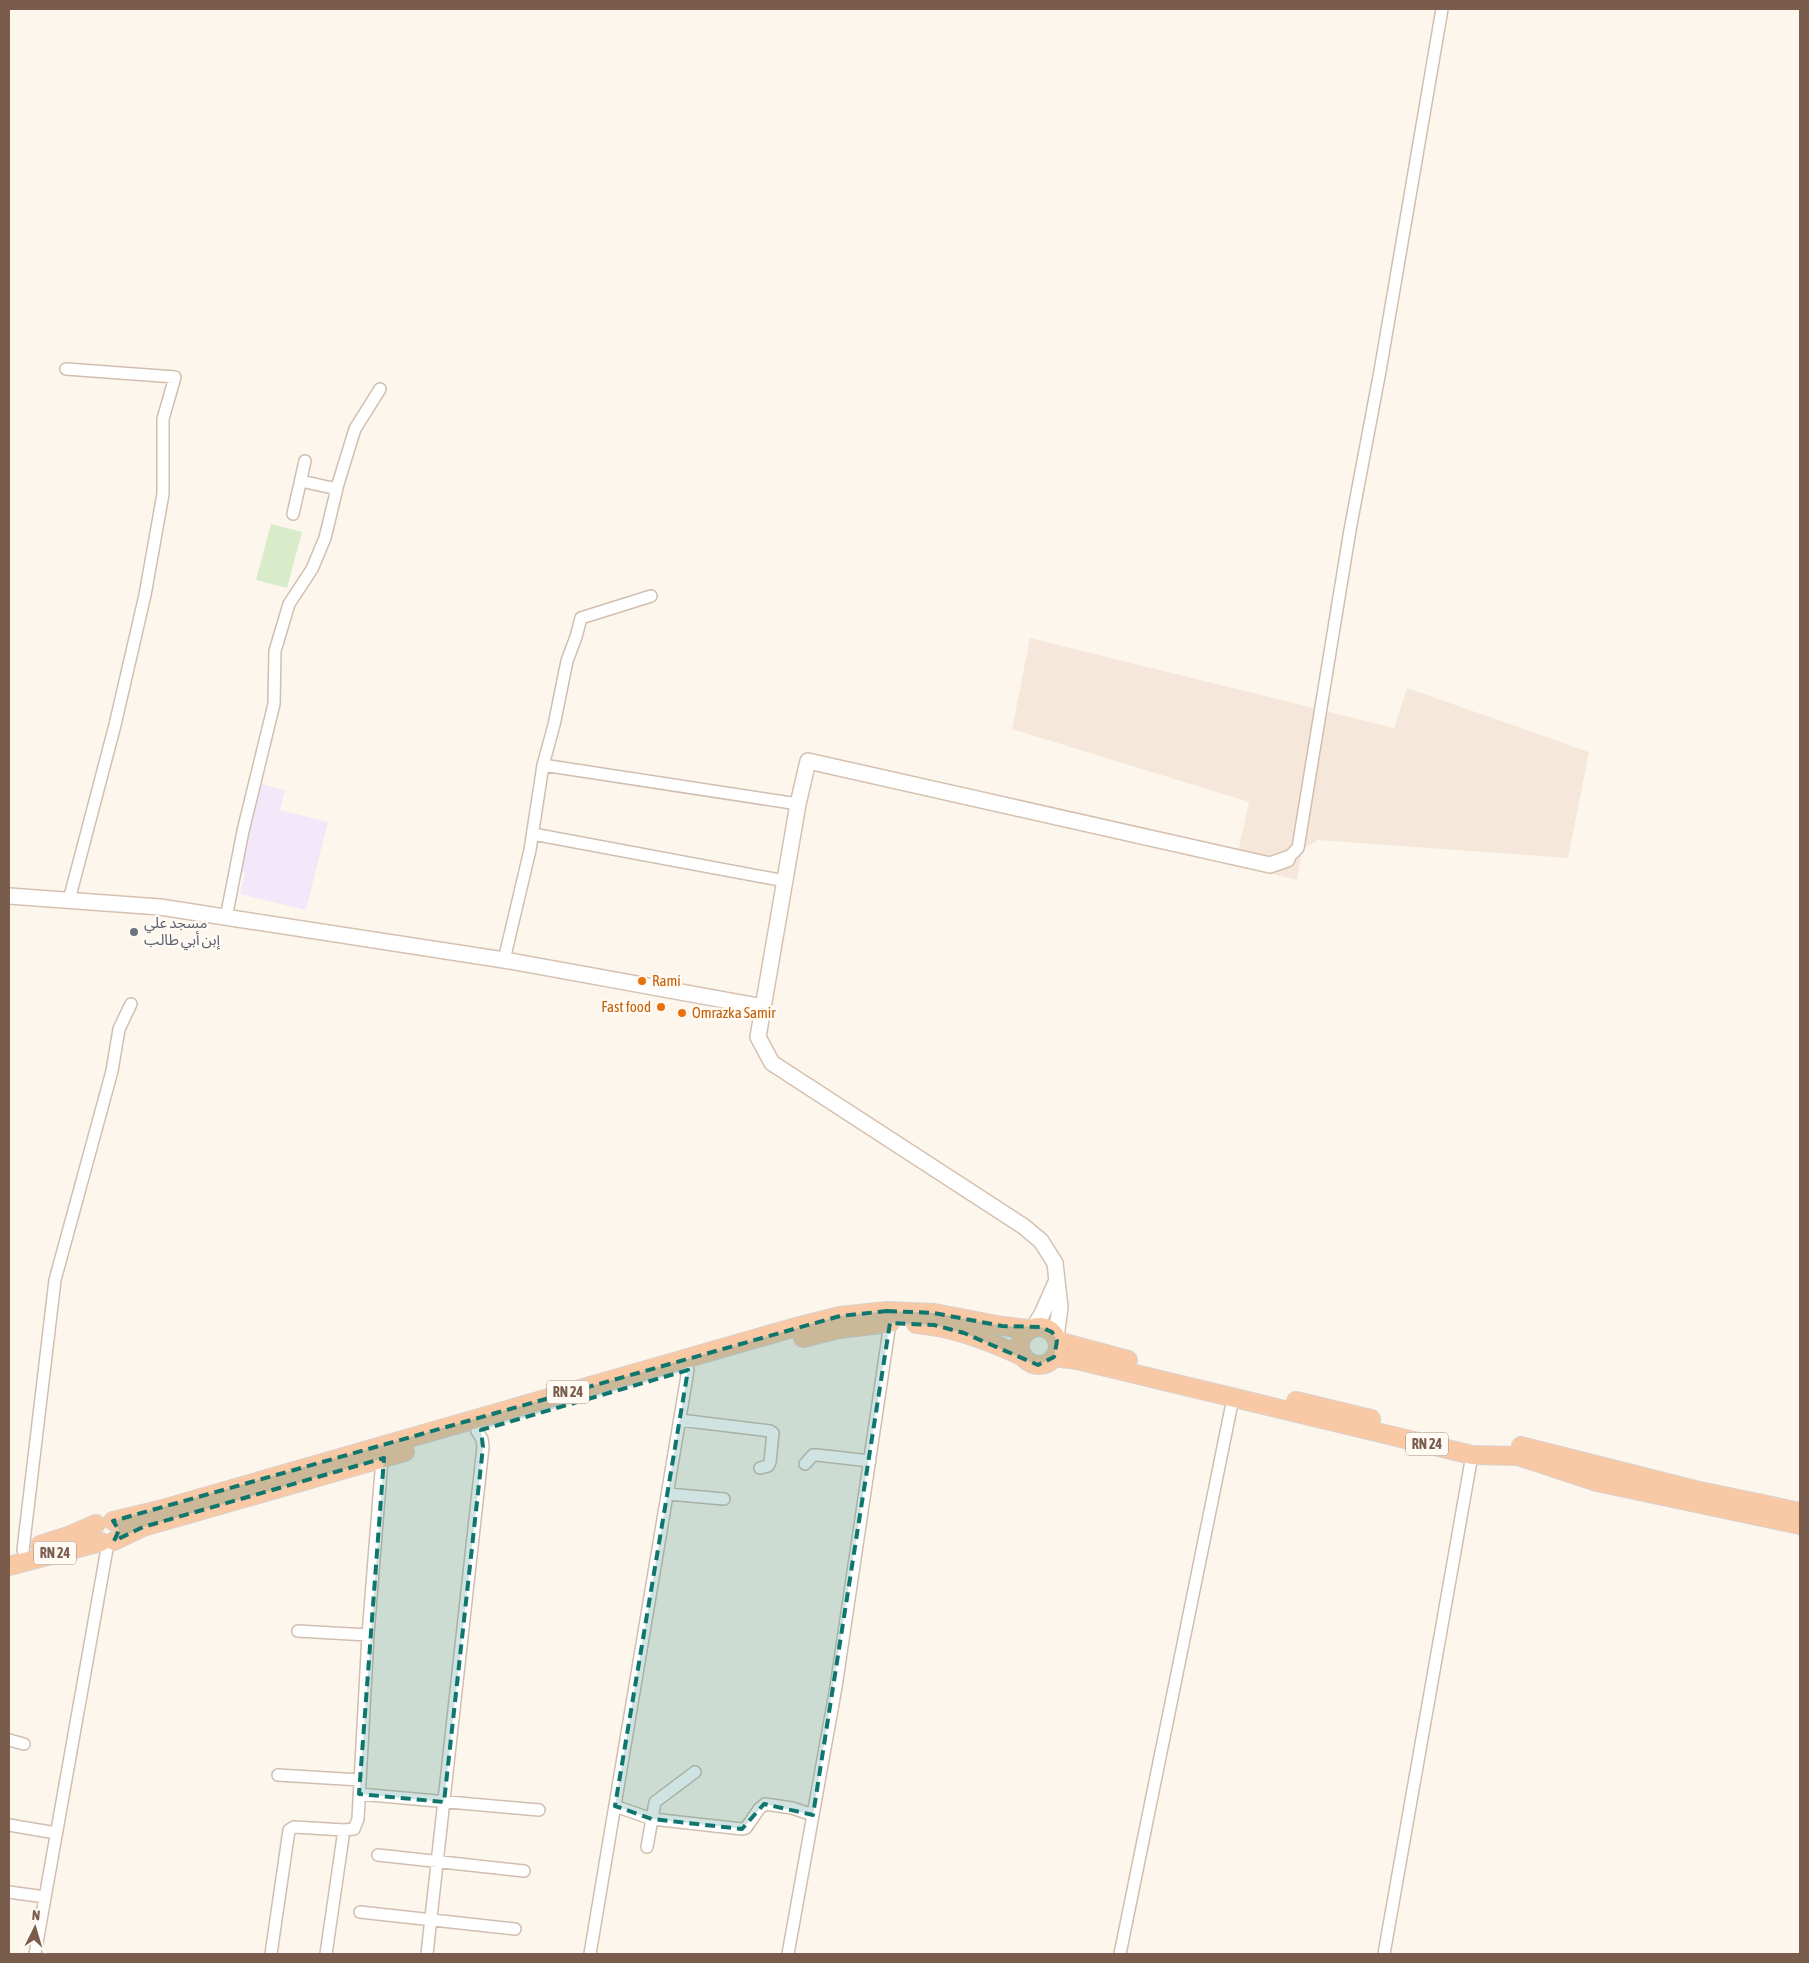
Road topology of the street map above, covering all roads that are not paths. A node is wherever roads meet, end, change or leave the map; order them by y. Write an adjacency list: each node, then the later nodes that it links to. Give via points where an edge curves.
1 (1442, 9): 12 (street, via 1298,848)
2 (66, 369): 15 (street, via 175,377 164,419 164,494 144,594)
3 (380, 389): 6 (street, via 355,429)
4 (305, 461): 5 (street)
5 (300, 481): 6 (street); 7 (street)
6 (337, 489): 16 (street, via 325,538 312,569 289,604 274,650 274,704 243,830)
7 (293, 514)
8 (651, 596): 9 (street, via 581,618 567,660)
9 (543, 765): 10 (street); 11 (street)
10 (798, 804): 12 (main road, via 808,761 1270,865); 13 (main road)
11 (533, 834): 13 (street); 17 (street)
12 (1287, 859)
13 (785, 881): 19 (main road)
14 (9, 896): 15 (main road)
15 (69, 900): 16 (main road, via 160,907)
16 (226, 918): 17 (main road)
17 (504, 960): 19 (main road)
18 (131, 1004): 40 (street, via 119,1029 112,1071 55,1280)
19 (763, 1007): 20 (main road, via 758,1037 772,1063 1023,1226 1041,1241 1051,1255)
20 (1056, 1280): 22 (main road, via 1042,1314); 23 (main road, via 1060,1307)
21 (890, 1323): 24 (highway, RN 24, via 948,1329 980,1338); 25 (highway, RN 24, via 818,1333); 31 (street)
22 (1031, 1328): 23 (highway, via 1046,1328); 24 (highway, via 1020,1342); 37 (highway, RN 24, via 934,1313 887,1311 840,1316)
23 (1056, 1345): 24 (highway, via 1047,1363 1029,1363); 26 (highway, RN 24, via 1077,1360); 36 (highway, RN 24, via 1472,1444 1520,1446 1695,1490)
24 (1022, 1356)
25 (688, 1370): 27 (street); 28 (highway, RN 24)
26 (1233, 1398): 29 (highway, RN 24); 73 (street)
27 (680, 1420): 33 (street, via 770,1431 773,1433 770,1462); 34 (street)
28 (477, 1431): 30 (highway, RN 24); 50 (street, via 483,1447)
29 (1472, 1455): 38 (highway, RN 24, via 1518,1456 1597,1482); 74 (street)
30 (382, 1458): 39 (highway, RN 24, via 143,1528); 43 (street)
31 (870, 1461): 32 (street, via 813,1455); 53 (street)
32 (805, 1464)
33 (760, 1468)
34 (668, 1494): 35 (street); 51 (street)
35 (724, 1499)
36 (1800, 1512)
37 (105, 1523): 39 (highway, via 119,1530); 40 (highway, RN 24)
38 (1800, 1525)
39 (108, 1542): 41 (highway, RN 24); 57 (street)
40 (16, 1552)
41 (9, 1566)
42 (298, 1631): 43 (street)
43 (368, 1636): 48 (street)
44 (9, 1740): 45 (street)
45 (24, 1744)
46 (695, 1772): 54 (street, via 655,1802)
47 (278, 1775): 48 (street)
48 (360, 1780): 49 (street)
49 (359, 1794): 50 (street); 56 (street, via 357,1825 354,1829)
50 (444, 1802): 52 (street); 60 (street)
51 (616, 1806): 54 (street); 71 (street)
52 (539, 1810)
53 (813, 1815): 54 (street, via 765,1804 742,1829); 72 (street)
54 (652, 1819): 58 (street)
55 (9, 1825): 57 (street)
56 (344, 1830): 68 (street, via 294,1827 290,1830); 69 (street)
57 (56, 1833): 63 (street)
58 (647, 1847)
59 (378, 1855): 60 (street)
60 (437, 1861): 61 (street); 65 (street)
61 (524, 1871)
62 (9, 1892): 63 (street)
63 (45, 1897): 67 (street)
64 (360, 1912): 65 (street)
65 (431, 1920): 66 (street); 70 (street)
66 (515, 1929)
67 (35, 1954)
68 (270, 1954)
69 (326, 1954)
70 (427, 1954)
71 (590, 1954)
72 (788, 1954)
73 (1120, 1954)
74 (1384, 1954)

